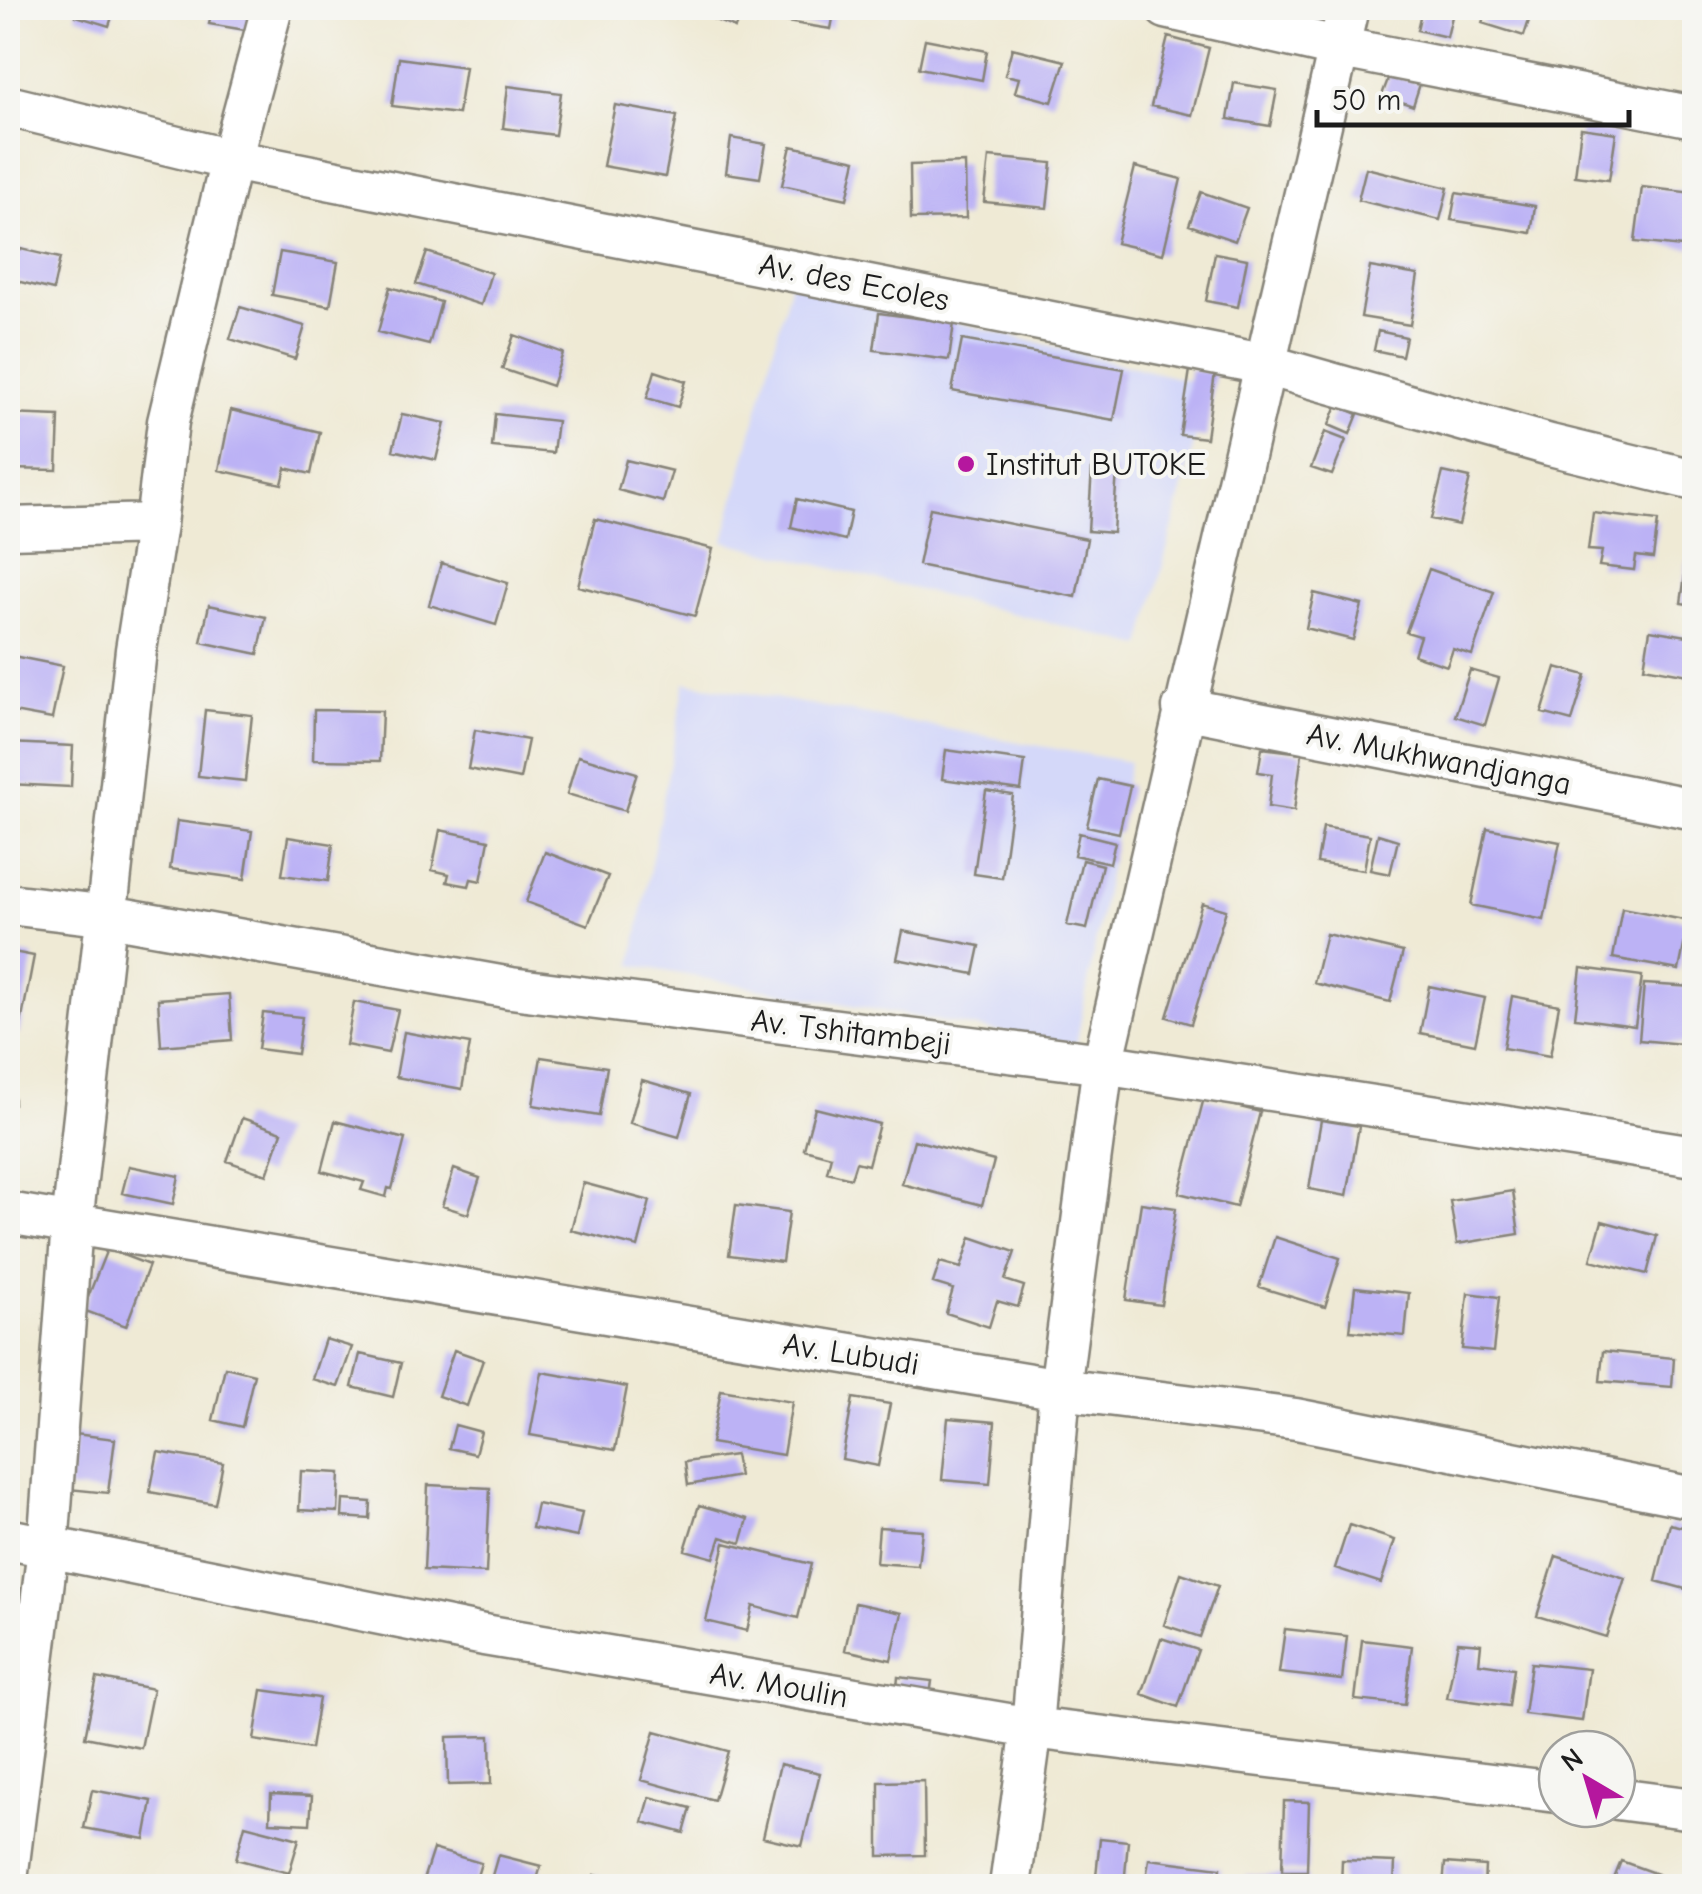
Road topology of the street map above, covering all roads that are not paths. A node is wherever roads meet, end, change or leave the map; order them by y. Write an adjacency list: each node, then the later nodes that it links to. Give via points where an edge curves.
1 (272, 8): 7 (street)
2 (1166, 8): 4 (street)
3 (1348, 8): 4 (street)
4 (1337, 47): 6 (street); 8 (street)
5 (8, 106): 7 (street, Av. des Ecoles)
6 (1694, 117)
7 (231, 160): 8 (street, Av. des Ecoles); 10 (street, via 168,422)
8 (1263, 364): 9 (street, Av. des Ecoles); 12 (street)
9 (1694, 480)
10 (156, 524): 11 (street); 15 (street)
11 (8, 528)
12 (1184, 708): 13 (street, Av. Mukhwandjanga); 16 (street)
13 (1694, 809)
14 (8, 904): 15 (street, Av. Tshitambeji)
15 (108, 916): 16 (street, Av. Tshitambeji, via 511,988); 19 (street)
16 (1103, 1064): 17 (street, Av. Tshitambeji); 20 (street)
17 (1694, 1156)
18 (8, 1214): 19 (street, Av. Lubudi)
19 (72, 1224): 20 (street, Av. Lubudi); 23 (street)
20 (1060, 1389): 21 (street, Av. Lubudi, via 1296,1419); 24 (street)
21 (1694, 1498)
22 (8, 1539): 23 (street, Av. Moulin)
23 (48, 1548): 24 (street, Av. Moulin, via 484,1635); 28 (street)
24 (1032, 1728): 25 (street, Av. Moulin); 29 (street)
25 (1537, 1790)
26 (1637, 1801): 27 (street)
27 (1694, 1808)
28 (8, 1872)
29 (1010, 1886)

